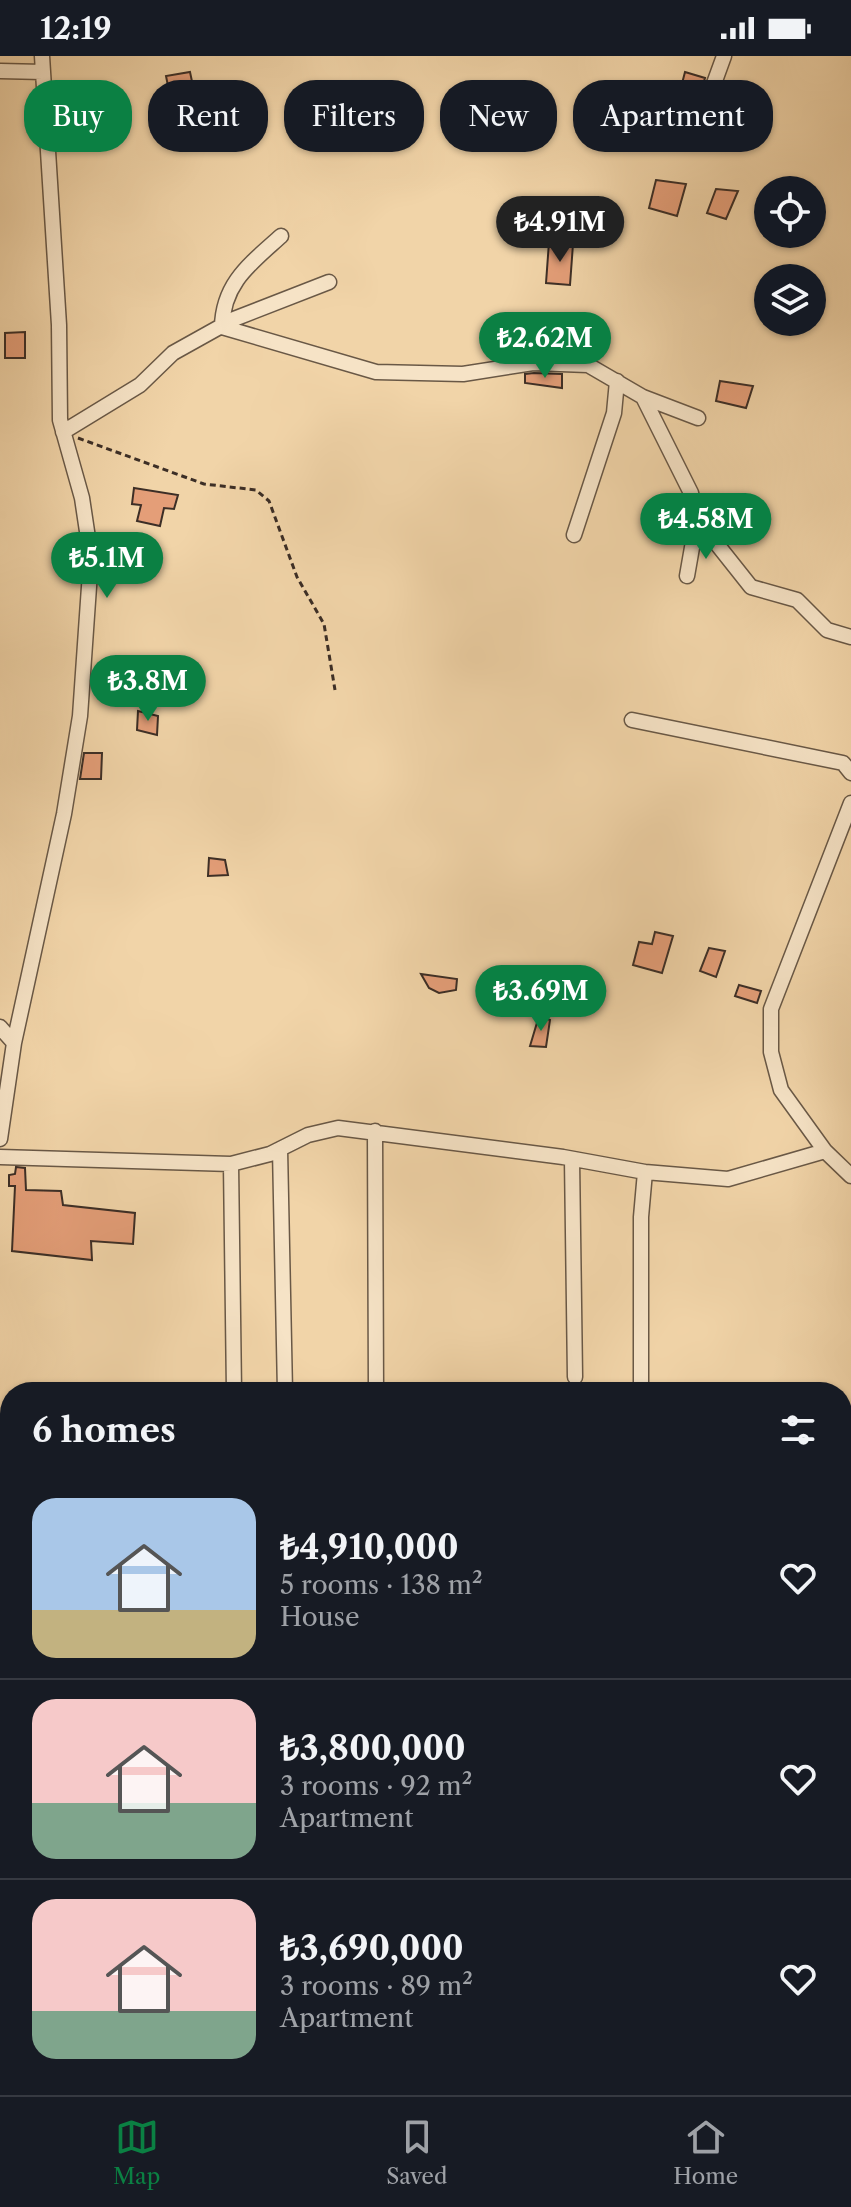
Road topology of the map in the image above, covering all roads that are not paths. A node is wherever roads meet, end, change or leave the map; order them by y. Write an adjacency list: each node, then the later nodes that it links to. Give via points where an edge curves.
1 (42, 56): 4 (street)
2 (724, 56): 5 (street)
3 (0, 71): 4 (street)
4 (43, 72): 12 (street)
5 (715, 80)
6 (281, 236): 8 (street, via 243,271 223,303)
7 (329, 282): 8 (street)
8 (222, 327): 9 (street, via 376,372 463,374 533,363 588,365); 12 (street, via 173,353 140,385)
9 (617, 381): 10 (street); 14 (street, via 614,413)
10 (643, 397): 11 (street); 13 (street, via 691,493)
11 (698, 418)
12 (63, 432): 21 (street, via 82,498 91,558 80,716)
13 (697, 519): 15 (street); 16 (street, via 751,587 797,600 827,630)
14 (574, 535)
15 (687, 576)
16 (851, 637)
17 (632, 720): 18 (street, via 843,763)
18 (851, 773)
19 (851, 803): 25 (street, via 771,1009 771,1052 781,1090)
20 (0, 1027): 21 (street)
21 (14, 1043): 23 (street)
22 (375, 1131): 24 (street, via 338,1128); 27 (street); 34 (street)
23 (0, 1139)
24 (280, 1149): 28 (street); 33 (street)
25 (825, 1151): 29 (street, via 728,1179); 30 (street)
26 (0, 1157): 28 (street)
27 (572, 1159): 29 (street); 31 (street)
28 (231, 1164): 32 (street)
29 (645, 1172): 35 (street)
30 (851, 1176)
31 (575, 1377)
32 (234, 1382)
33 (285, 1382)
34 (376, 1382)
35 (641, 1382)

